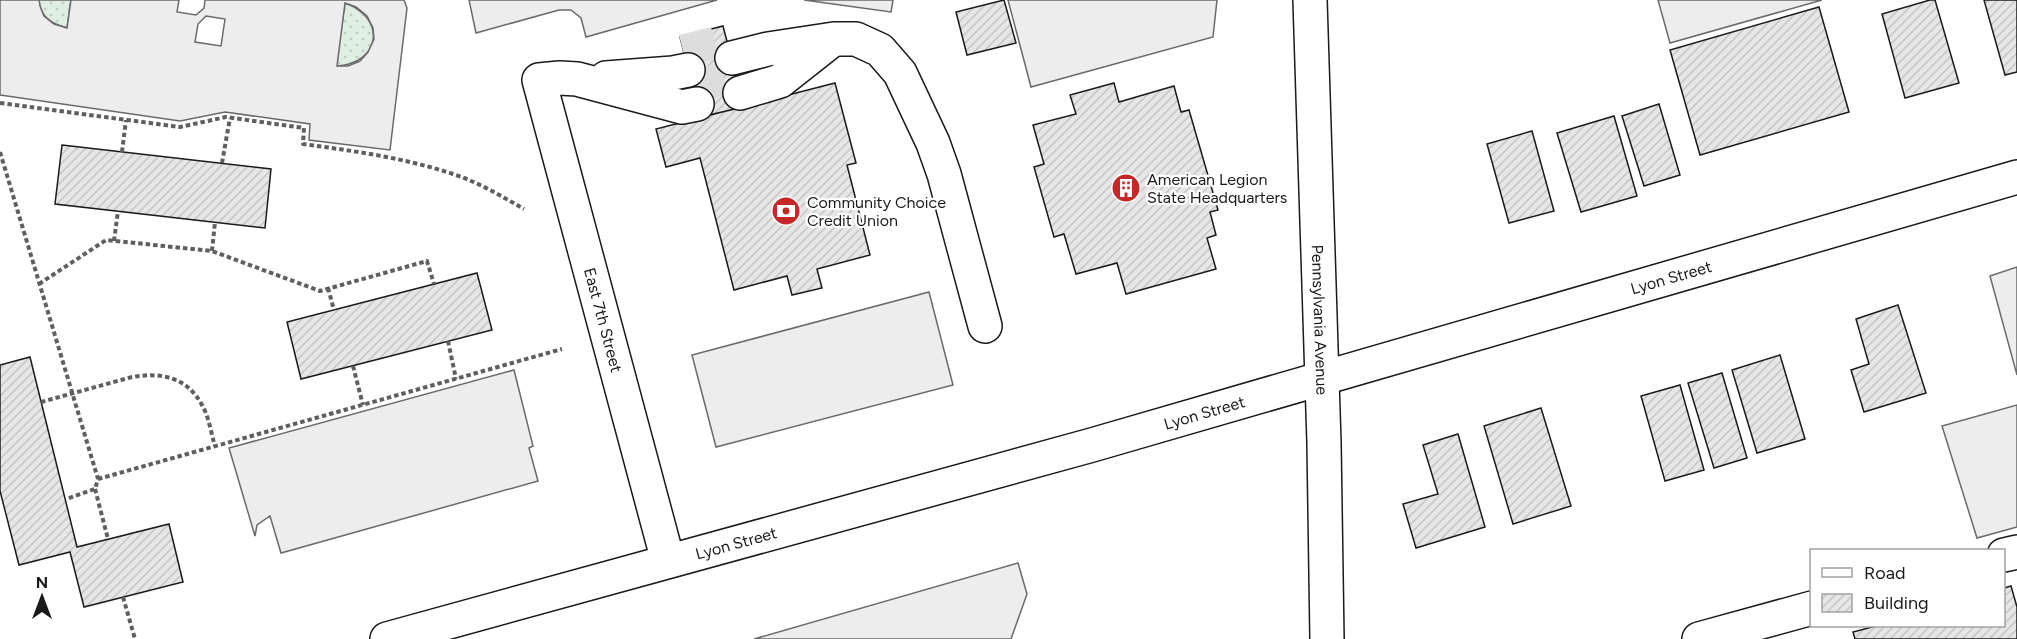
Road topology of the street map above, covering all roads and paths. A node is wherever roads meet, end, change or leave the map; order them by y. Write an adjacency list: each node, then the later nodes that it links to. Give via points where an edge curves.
1 (1310, 0): 24 (street, Pennsylvania Avenue)
2 (834, 39): 2 (street, via 761,33 734,66 780,81); 20 (street, via 856,39 880,50 900,74 944,174)
3 (577, 79): 3 (street, via 690,78 682,107); 34 (street, East 7th Street, via 539,80)
4 (0, 103): 6 (path)
5 (230, 118): 6 (path, via 180,127); 9 (path); 11 (path, via 304,128 303,144 390,157 454,174)
6 (126, 120): 8 (path)
7 (0, 152): 16 (path)
8 (122, 152)
9 (222, 164)
10 (2017, 177): 24 (street, Lyon Street)
11 (524, 209)
12 (118, 211): 14 (path)
13 (215, 222): 15 (path)
14 (114, 241): 15 (path); 16 (path, via 106,240)
15 (212, 251): 18 (path, via 320,291)
16 (39, 284): 26 (path)
17 (434, 284): 18 (path, via 428,261)
18 (328, 288): 19 (path)
19 (334, 310)
20 (985, 326)
21 (448, 341): 25 (path)
22 (562, 349): 25 (path)
23 (353, 366): 28 (path)
24 (1322, 378): 34 (street, Lyon Street); 39 (street, Pennsylvania Avenue)
25 (457, 379): 28 (path)
26 (72, 393): 27 (path); 29 (path, via 147,374 167,376 180,381 203,406); 30 (path)
27 (41, 402)
28 (363, 405): 29 (path)
29 (216, 447): 30 (path)
30 (98, 479): 31 (path)
31 (95, 489): 32 (path); 33 (path)
32 (66, 499)
33 (108, 539)
34 (668, 561): 38 (street, Lyon Street)
35 (123, 597): 37 (path)
36 (1810, 609): 40 (street)
37 (135, 639)
38 (387, 639)
39 (1327, 639)
40 (1699, 639)

